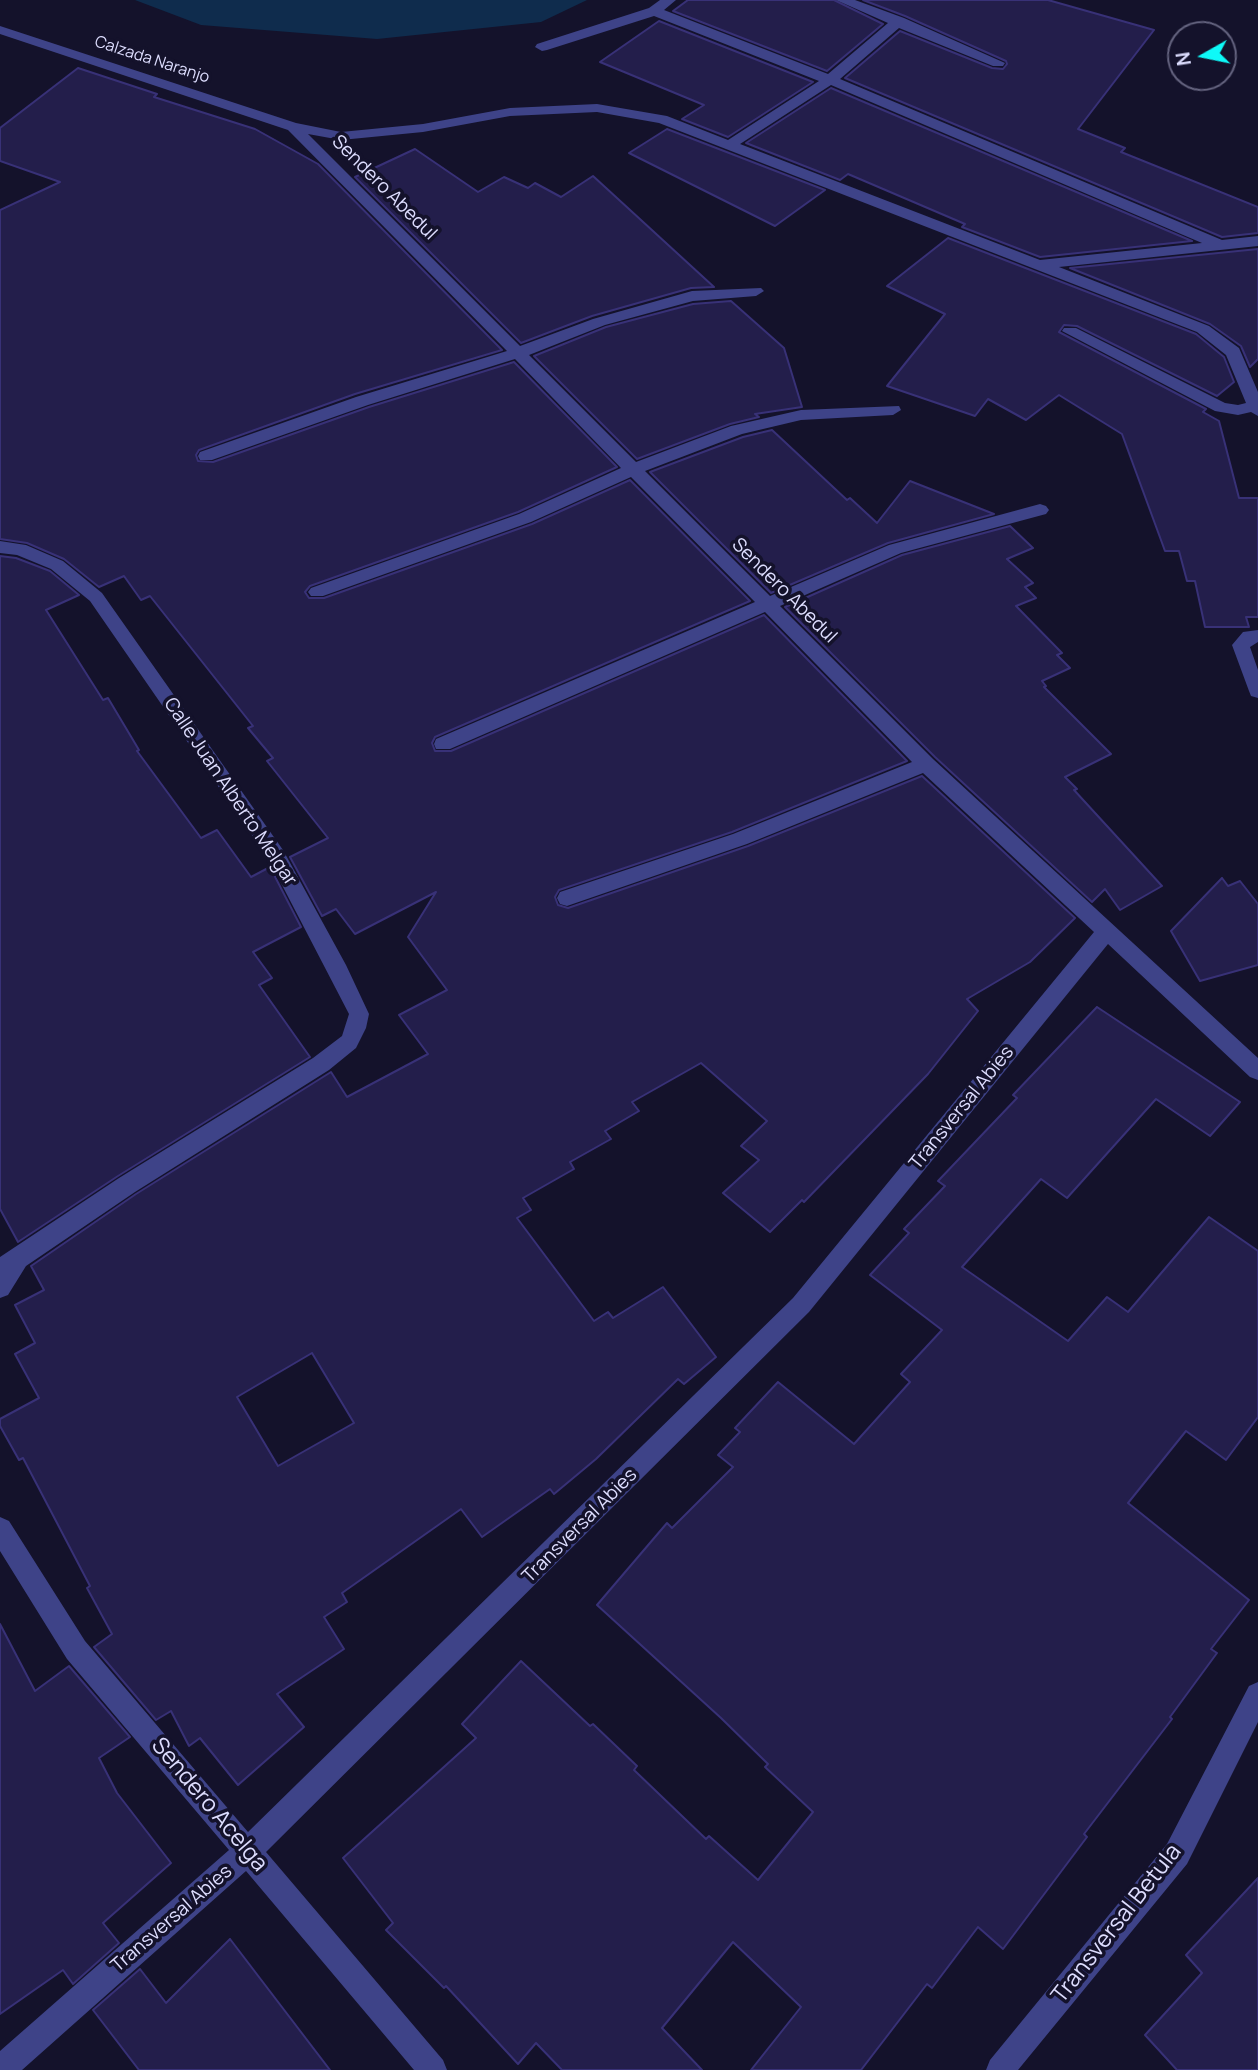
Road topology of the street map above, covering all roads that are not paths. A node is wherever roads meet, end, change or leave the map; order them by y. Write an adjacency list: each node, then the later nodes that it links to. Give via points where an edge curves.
1 (669, 0): 3 (street)
2 (843, 0): 4 (street)
3 (654, 11): 6 (street); 8 (street)
4 (899, 21): 7 (street); 8 (street)
5 (0, 30): 9 (street, Calzada Naranjo)
6 (542, 47)
7 (998, 63)
8 (830, 79): 10 (street); 12 (street)
9 (293, 127): 10 (street, Calzada Naranjo, via 341,136 423,128 510,111 597,108 662,119); 16 (street, Sendero Abedul)
10 (728, 146): 13 (street, Calzada Naranjo)
11 (1258, 241): 12 (street)
12 (1221, 245): 13 (street)
13 (1038, 265): 17 (street, Calzada Naranjo, via 1203,329 1233,352)
14 (756, 290): 16 (street, via 692,296 599,322)
15 (1070, 331): 17 (street, via 1221,407)
16 (518, 353): 19 (street); 20 (street, Sendero Abedul)
17 (1258, 407)
18 (893, 410): 20 (street, via 801,415 737,429)
19 (206, 456)
20 (633, 468): 23 (street, via 525,518); 24 (street, Sendero Abedul)
21 (1040, 510): 24 (street, via 895,549)
22 (0, 547): 32 (street, Calle Juan Alberto Melgar, via 20,549 57,565 96,597 276,855 359,1014 349,1042 321,1064)
23 (317, 592)
24 (769, 606): 27 (street); 28 (street, Sendero Abedul)
25 (1258, 636): 26 (street, via 1241,645)
26 (1258, 691)
27 (443, 744)
28 (926, 764): 29 (street, via 740,839); 30 (street, Sendero Abedul)
29 (566, 898)
30 (1107, 931): 31 (street, Sendero Abedul); 36 (street, Transversal Abies, via 801,1305)
31 (1258, 1071)
32 (9, 1264): 33 (street)
33 (0, 1288)
34 (3, 1542): 36 (street, Sendero Acelga, via 76,1650)
35 (1258, 1695): 39 (street, Transversal Betula, via 1177,1854)
36 (248, 1851): 37 (street, Transversal Abies); 38 (street, Sendero Acelga)
37 (0, 2070)
38 (433, 2070)
39 (1000, 2070)

